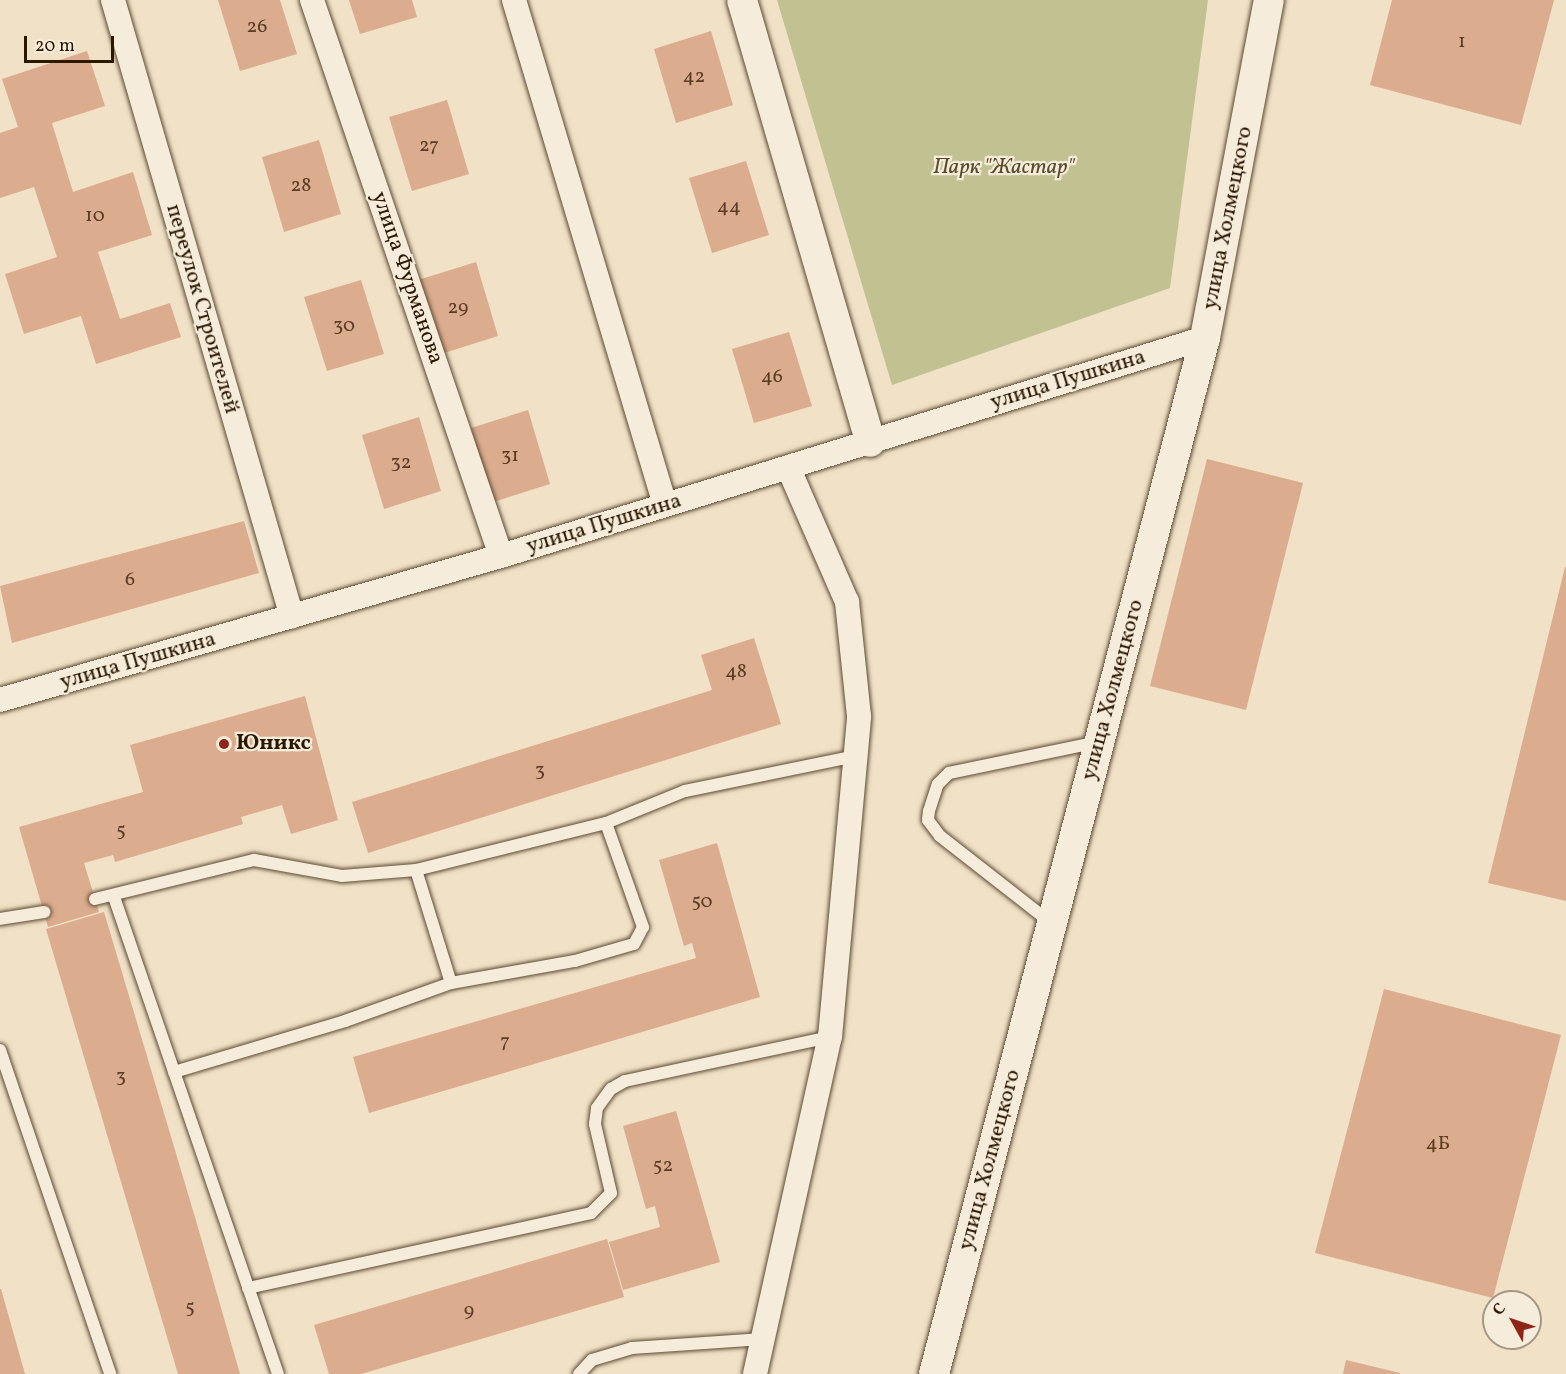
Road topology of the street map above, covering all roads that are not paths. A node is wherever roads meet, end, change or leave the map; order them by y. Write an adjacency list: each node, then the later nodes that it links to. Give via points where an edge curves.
1 (113, 0): 11 (street, переулок Строителей)
2 (312, 0): 10 (street, улица Фурманова)
3 (514, 0): 9 (street)
4 (742, 0): 7 (street)
5 (1269, 0): 6 (street, улица Холмецкого)
6 (1205, 338): 7 (street, улица Пушкина); 13 (street, улица Холмецкого)
7 (870, 442): 8 (street, улица Пушкина)
8 (788, 467): 9 (street, улица Пушкина); 14 (street, via 847,602 859,716)
9 (665, 505): 10 (street, улица Пушкина)
10 (501, 556): 11 (street, улица Пушкина)
11 (292, 617): 12 (street, улица Пушкина)
12 (0, 700)
13 (1099, 742): 21 (street, улица Холмецкого); 21 (lane, via 949,773 938,784 929,812 928,820 940,836)
14 (856, 756): 15 (lane, via 685,791); 23 (street)
15 (606, 823): 16 (lane); 22 (lane, via 643,927 634,944 575,961)
16 (416, 870): 17 (lane, via 342,876 254,860); 22 (lane)
17 (114, 897): 18 (lane); 25 (lane)
18 (95, 899)
19 (44, 912): 20 (lane)
20 (0, 919)
21 (1051, 923): 32 (street, улица Холмецкого)
22 (451, 983): 25 (lane, via 345,1021)
23 (830, 1037): 26 (lane, via 625,1081 611,1089 597,1108 594,1124 610,1193 591,1213); 27 (street)
24 (0, 1050): 28 (lane)
25 (174, 1072): 26 (lane)
26 (248, 1288): 29 (lane)
27 (763, 1339): 30 (lane, via 632,1348 592,1360); 31 (street)
28 (110, 1374)
29 (278, 1374)
30 (579, 1374)
31 (755, 1374)
32 (934, 1374)

